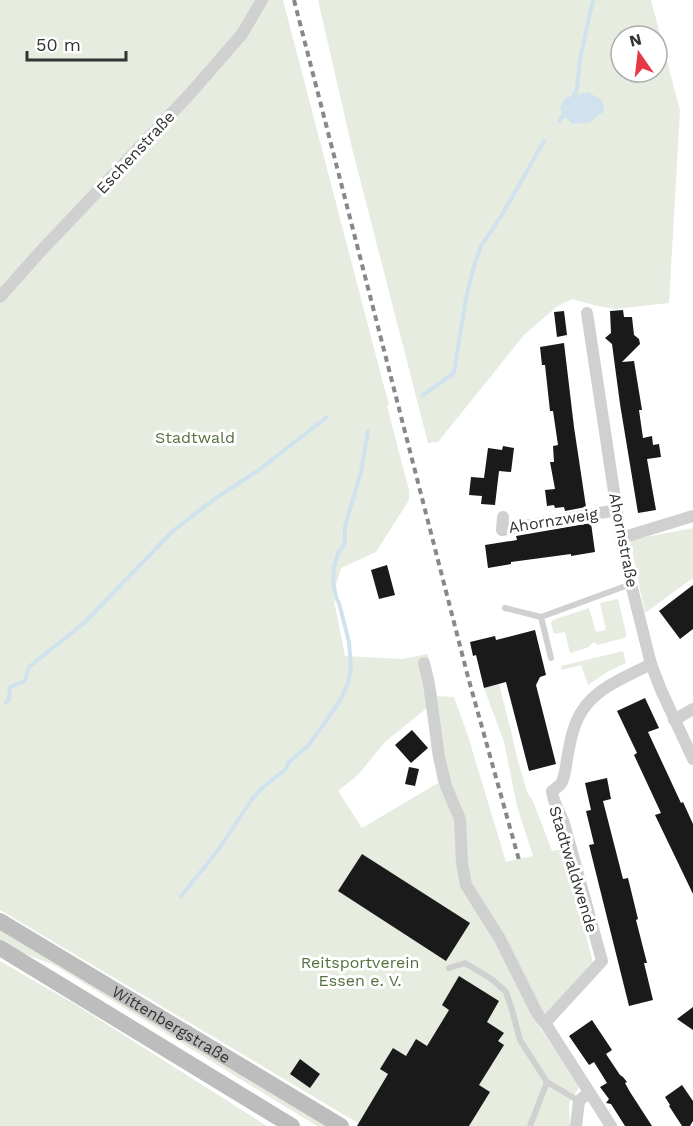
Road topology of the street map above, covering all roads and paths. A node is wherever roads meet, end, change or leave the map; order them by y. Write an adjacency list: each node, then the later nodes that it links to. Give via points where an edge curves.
1 (262, 0): 2 (street, Eschenstraße, via 242,34 196,87)
2 (0, 297)
3 (587, 313): 4 (street, Ahornstraße)
4 (617, 510): 6 (street, Ahornzweig, via 502,530); 7 (street, Ahornstraße)
5 (693, 516): 7 (street)
6 (503, 517)
7 (621, 538): 8 (street, Ahornstraße)
8 (632, 584): 10 (lane); 13 (street, Ahornstraße)
9 (505, 608): 10 (lane)
10 (541, 617): 11 (lane)
11 (551, 658)
12 (424, 663): 20 (street, via 439,757 460,819 466,885)
13 (651, 664): 15 (street, Ahornstraße); 20 (street, Stadtwaldwende, via 609,686 584,708 576,722 563,779 552,791 602,961)
14 (693, 709): 15 (street)
15 (674, 720): 16 (street, Ahornstraße)
16 (693, 759)
17 (0, 921): 25 (main road, Wittenbergstraße)
18 (0, 948): 24 (main road, Wittenbergstraße)
19 (449, 968): 21 (lane, via 465,963 506,992 520,1040)
20 (545, 1023): 22 (street)
21 (547, 1082): 23 (lane); 26 (lane)
22 (589, 1092): 23 (street); 28 (street)
23 (579, 1101): 27 (street)
24 (292, 1126)
25 (341, 1126)
26 (530, 1126)
27 (576, 1126)
28 (611, 1126)

